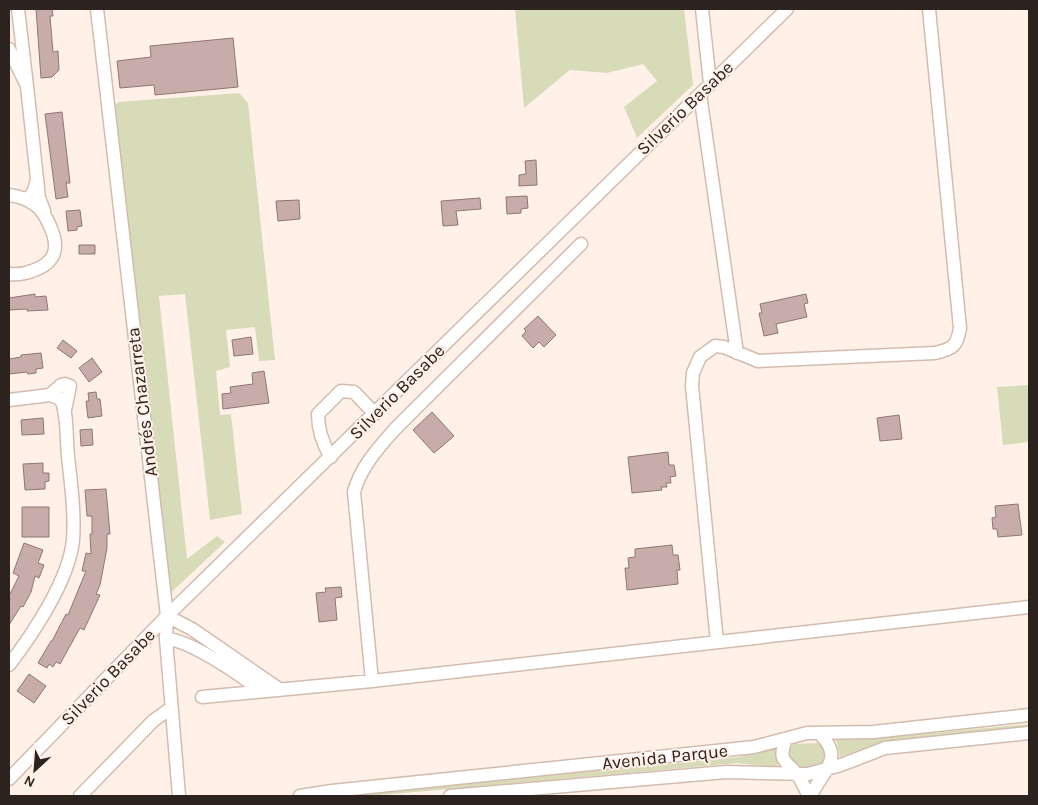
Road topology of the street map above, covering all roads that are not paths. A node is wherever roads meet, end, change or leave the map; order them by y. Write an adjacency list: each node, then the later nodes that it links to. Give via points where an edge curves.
1 (18, 9): 8 (street)
2 (97, 9): 21 (street, Andrés Chazarreta)
3 (702, 9): 7 (street)
4 (787, 9): 7 (street, Silverio Basabe)
5 (929, 9): 16 (street, via 960,328 956,345 935,353 775,362 758,361)
6 (9, 49): 8 (street)
7 (710, 84): 9 (street, Silverio Basabe)
8 (27, 86): 10 (street)
9 (700, 94): 16 (street); 18 (street, Silverio Basabe)
10 (37, 179): 12 (street); 13 (street, via 39,198)
11 (9, 195): 12 (street)
12 (27, 200): 13 (street)
13 (46, 216): 15 (street, via 55,240 54,254 42,268)
14 (581, 244): 25 (street, via 395,429 357,481 354,492)
15 (10, 275)
16 (737, 353): 23 (street, via 715,346 700,357 692,386)
17 (9, 400): 24 (street, via 50,395 61,385 70,386 65,415 73,528 72,550 65,570 45,612)
18 (375, 414): 19 (street, Silverio Basabe); 19 (street, via 354,392 341,391 318,414 318,426)
19 (331, 456): 21 (street, Silverio Basabe)
20 (1029, 607): 23 (street)
21 (167, 616): 22 (street, Andrés Chazarreta); 26 (street, via 192,629); 36 (street, Silverio Basabe)
22 (166, 639): 27 (street, via 187,643); 29 (street, Andrés Chazarreta)
23 (717, 642): 25 (street)
24 (9, 666)
25 (372, 681): 26 (street)
26 (279, 689): 27 (street)
27 (260, 691): 28 (street)
28 (202, 697)
29 (171, 708): 37 (street); 38 (street, Andrés Chazarreta)
30 (1029, 715): 31 (street, Avenida Parque, via 874,732)
31 (819, 733): 33 (street, Avenida Parque); 34 (street, via 831,749)
32 (1029, 733): 34 (street, Avenida Parque, via 885,748)
33 (786, 739): 35 (street, via 783,760); 39 (street, Avenida Parque, via 754,748)
34 (828, 769): 35 (street, Avenida Parque); 41 (street)
35 (796, 774): 40 (street, Avenida Parque, via 726,772); 41 (street)
36 (9, 779)
37 (80, 796)
38 (179, 796)
39 (300, 796)
40 (450, 796)
41 (810, 796)

